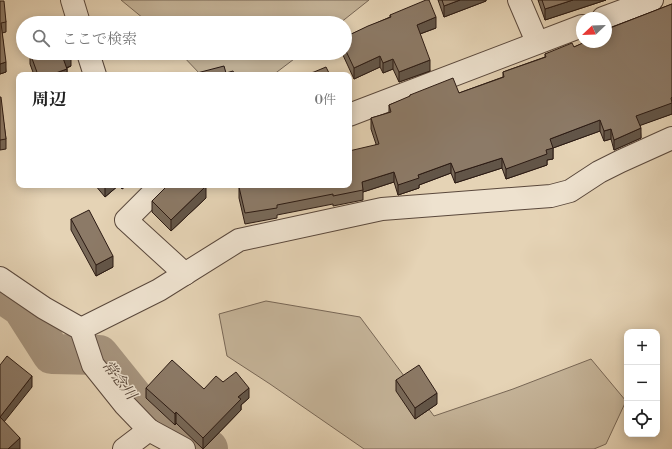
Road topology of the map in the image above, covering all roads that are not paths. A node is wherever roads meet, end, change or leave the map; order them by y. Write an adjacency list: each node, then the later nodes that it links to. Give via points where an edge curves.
1 (72, 0): 5 (street)
2 (519, 0): 7 (street)
3 (652, 0): 4 (street)
4 (612, 15)
5 (77, 16)
6 (576, 28): 7 (street)
7 (537, 42): 10 (street)
8 (90, 60): 9 (street)
9 (94, 72)
10 (352, 114)
11 (672, 138): 13 (street, via 599,172 570,191 551,196 375,210 239,240)
12 (157, 188): 13 (street, via 126,220)
13 (185, 274): 15 (street, via 160,290)
14 (0, 278): 15 (street)
15 (81, 330): 16 (street, via 93,365)
16 (149, 430): 17 (street); 18 (street)
17 (124, 449)
18 (184, 449)

